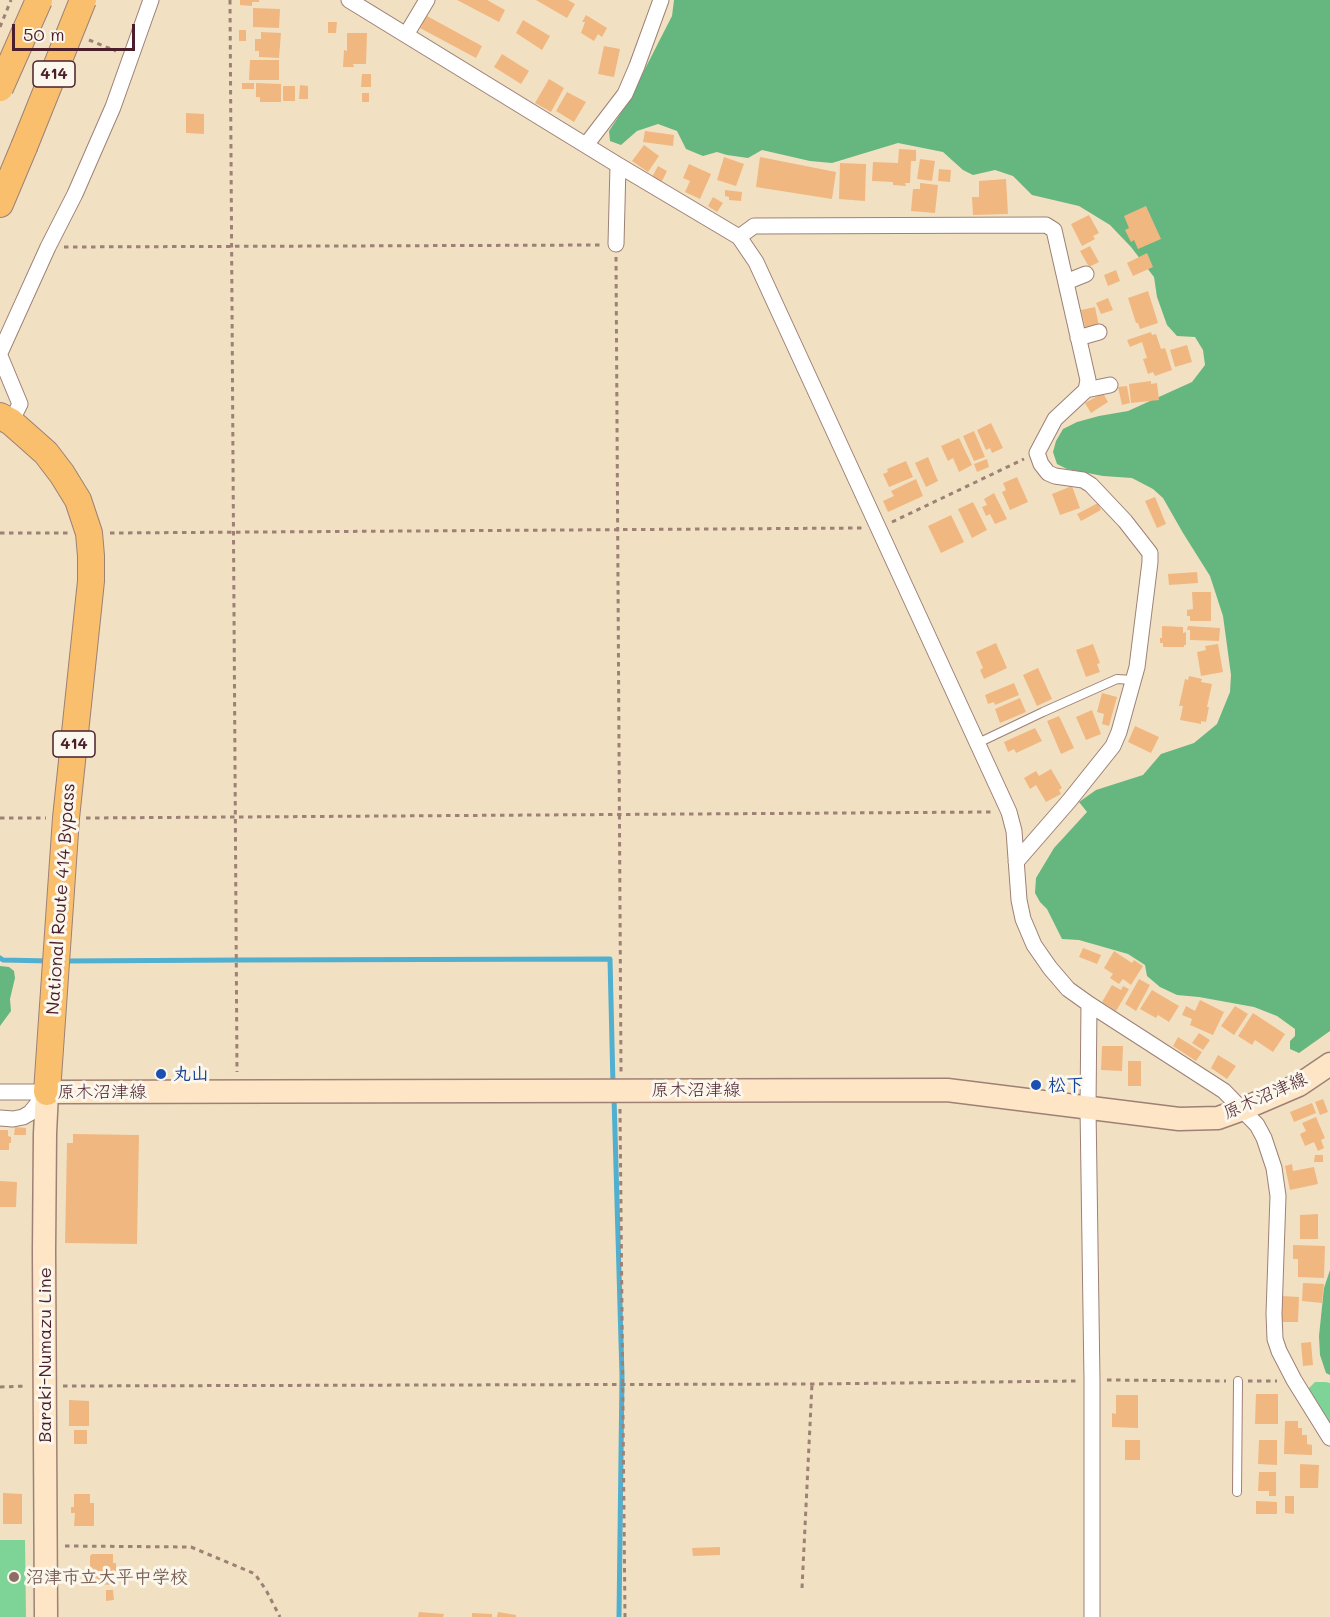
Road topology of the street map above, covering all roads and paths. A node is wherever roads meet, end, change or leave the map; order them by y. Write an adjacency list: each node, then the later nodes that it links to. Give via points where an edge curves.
1 (11, 0): 9 (path)
2 (39, 0): 11 (highway, 414, bridge)
3 (83, 0): 14 (highway, 414, bridge)
4 (152, 0): 17 (street, via 113,107)
5 (230, 0): 18 (path)
6 (349, 0): 10 (street)
7 (427, 0): 10 (street)
8 (660, 0): 12 (street, via 625,94)
9 (0, 27)
10 (406, 35): 12 (street)
11 (0, 88)
12 (586, 145): 13 (street)
13 (618, 165): 15 (street); 16 (street)
14 (0, 204)
15 (739, 237): 20 (street, via 754,226 1046,225 1054,230); 28 (street, via 756,262)
16 (616, 244): 18 (path); 29 (path)
17 (48, 247): 18 (path); 23 (street)
18 (232, 247): 30 (path)
19 (1086, 274): 20 (street)
20 (1066, 282): 22 (street)
21 (1099, 332): 22 (street)
22 (1078, 338): 25 (street, via 1088,380)
23 (0, 355): 26 (street, via 20,404)
24 (1110, 385): 25 (street)
25 (1086, 390): 27 (street, via 1055,419)
26 (5, 419): 32 (highway, National Route 414 Bypass / 414, via 46,453 62,474 78,500)
27 (1037, 453): 28 (path); 33 (street, via 1048,473 1091,485 1150,553)
28 (880, 528): 29 (path); 34 (street)
29 (618, 529): 30 (path); 36 (path)
30 (234, 531): 32 (path); 37 (path)
31 (0, 533): 32 (path)
32 (88, 533): 39 (highway, National Route 414 Bypass / 414, via 92,581)
33 (1133, 680): 34 (lane, via 1117,679); 40 (street, via 1113,746)
34 (978, 743): 35 (street)
35 (1009, 812): 36 (path); 40 (street)
36 (620, 815): 37 (path); 43 (path)
37 (236, 817): 39 (path); 46 (path)
38 (0, 818): 39 (path)
39 (66, 818): 45 (highway, National Route 414 Bypass / 414)
40 (1016, 862): 41 (street, via 1023,919 1034,945 1068,989)
41 (1089, 1004): 47 (street); 48 (street, via 1224,1091)
42 (1330, 1064): 48 (main road, 原木沼津線, via 1299,1084)
43 (620, 1090): 46 (main road, 原木沼津線); 47 (main road, 原木沼津線, via 947,1090); 53 (path)
44 (0, 1092): 45 (street)
45 (47, 1092): 46 (main road, 原木沼津線); 49 (street, via 30,1113 14,1119); 55 (main road, Baraki-Numazu Line)
46 (237, 1092)
47 (1088, 1108): 48 (main road, 原木沼津線, via 1179,1119 1218,1118); 50 (street)
48 (1243, 1109): 51 (street, via 1264,1138 1274,1168 1278,1196 1275,1339)
49 (0, 1118)
50 (1092, 1380): 52 (path); 54 (path); 64 (street)
51 (1294, 1380): 52 (path); 57 (street)
52 (1238, 1382): 58 (lane)
53 (622, 1384): 54 (path); 55 (path); 63 (path)
54 (812, 1384): 60 (path)
55 (46, 1386): 56 (path); 59 (main road, Baraki-Numazu Line)
56 (0, 1387)
57 (1330, 1438)
58 (1237, 1492)
59 (45, 1546): 61 (main road, Baraki-Numazu Line); 62 (path, via 191,1547 255,1574)
60 (802, 1588)
61 (46, 1617)
62 (280, 1617)
63 (625, 1617)
64 (1092, 1617)

